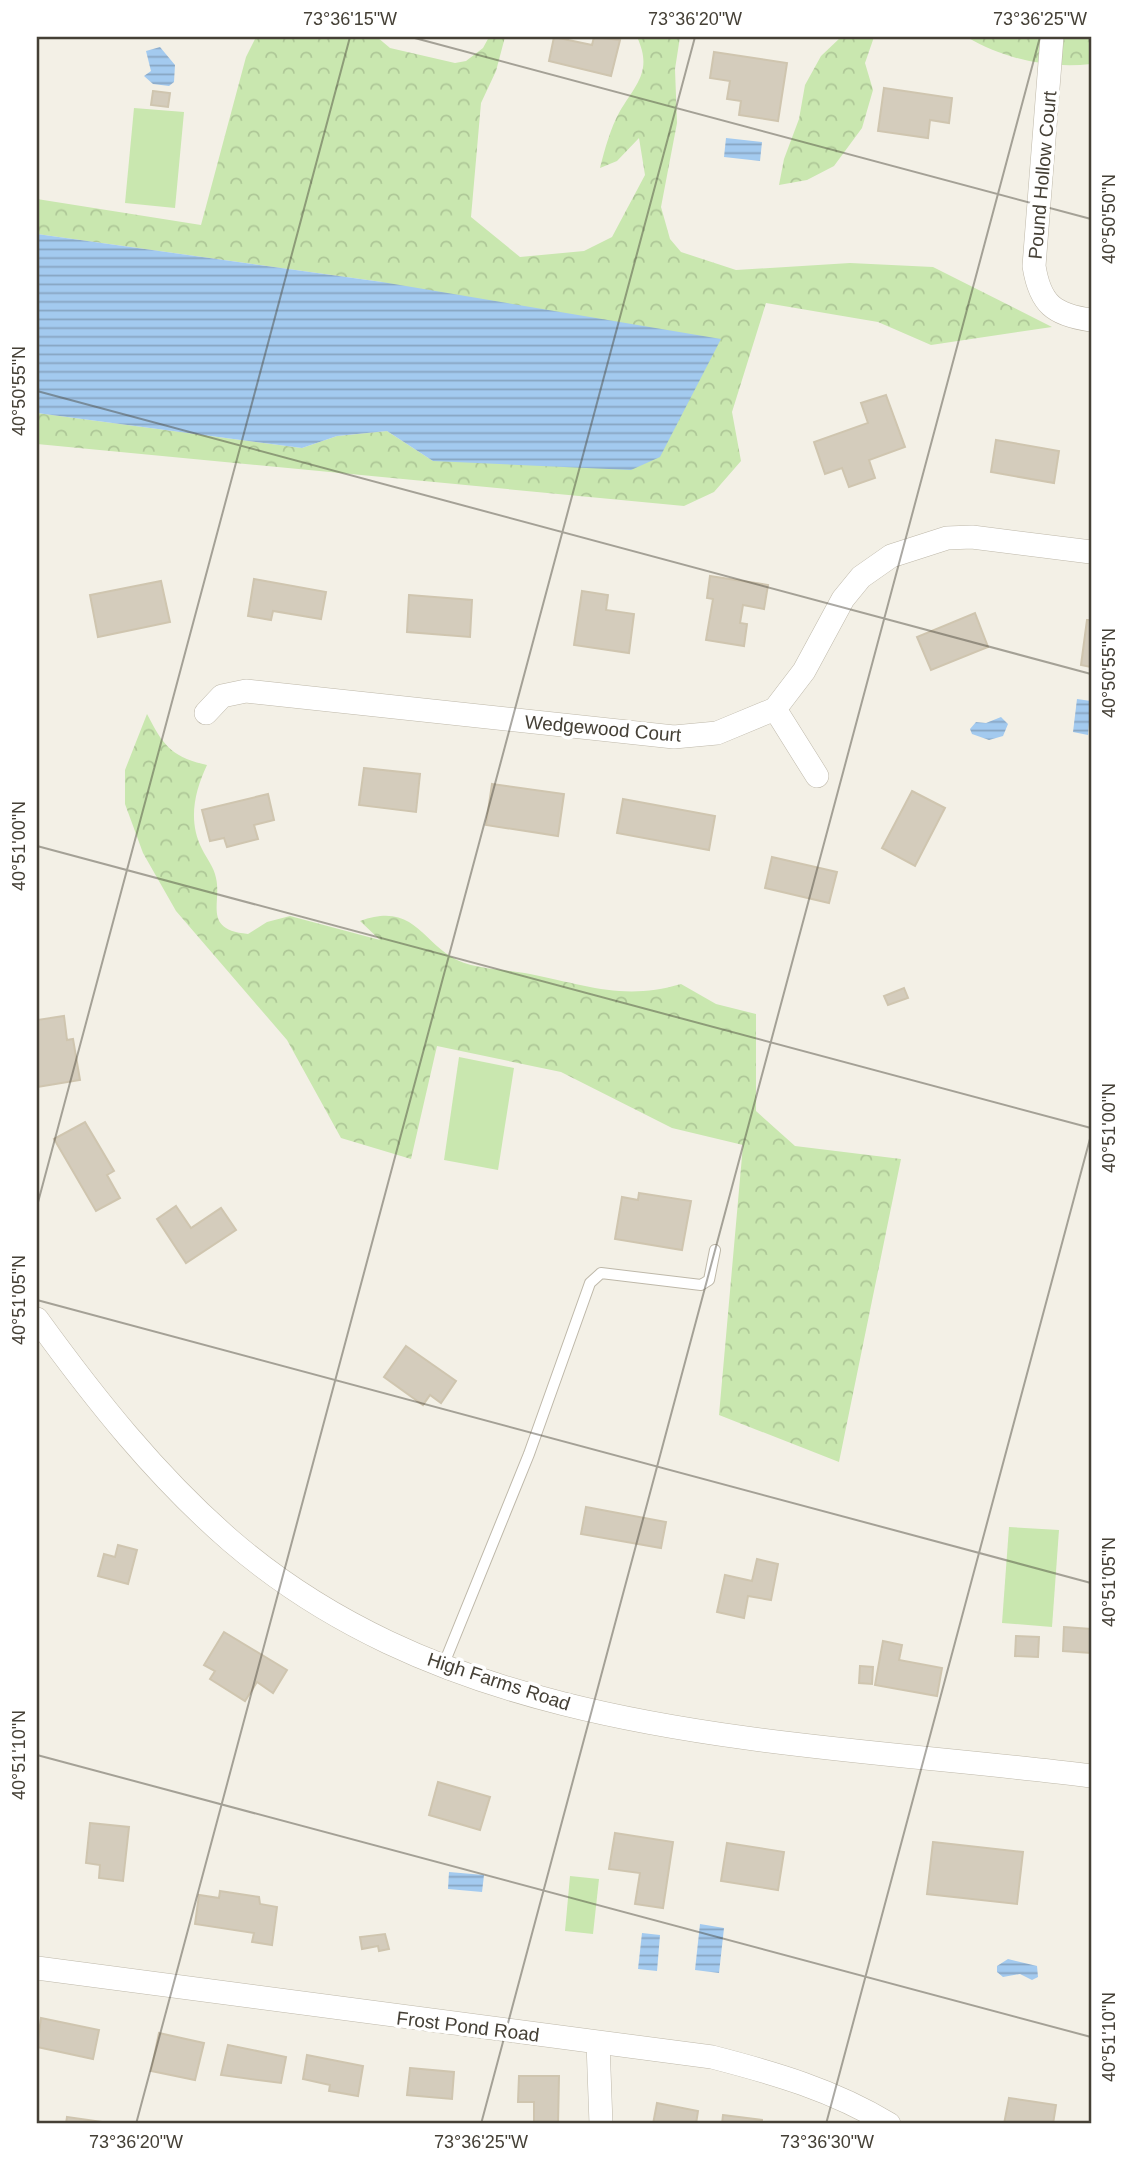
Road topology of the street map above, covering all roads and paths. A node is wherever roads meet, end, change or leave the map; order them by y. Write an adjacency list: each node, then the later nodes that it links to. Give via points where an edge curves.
1 (1052, 37): 2 (street, Pound Hollow Court, via 1034,267 1042,296 1054,309)
2 (1091, 320)
3 (1091, 552): 4 (street, via 972,537 947,538 891,556 861,577 843,599 804,671)
4 (775, 709): 5 (street, Wedgewood Court, via 717,733 674,737 259,691 222,696); 6 (street)
5 (206, 713)
6 (817, 776)
7 (715, 1250): 9 (lane, via 709,1280 701,1285 601,1273 590,1283 529,1454)
8 (37, 1319): 9 (street, High Farms Road, via 125,1435 232,1542 336,1614)
9 (443, 1666): 10 (street, High Farms Road, via 532,1695 650,1724)
10 (1091, 1776)
11 (37, 1968): 12 (street, Frost Pond Road)
12 (598, 2043): 13 (street); 14 (street, Frost Pond Road, via 712,2057 794,2078)
13 (601, 2124)
14 (889, 2124)

